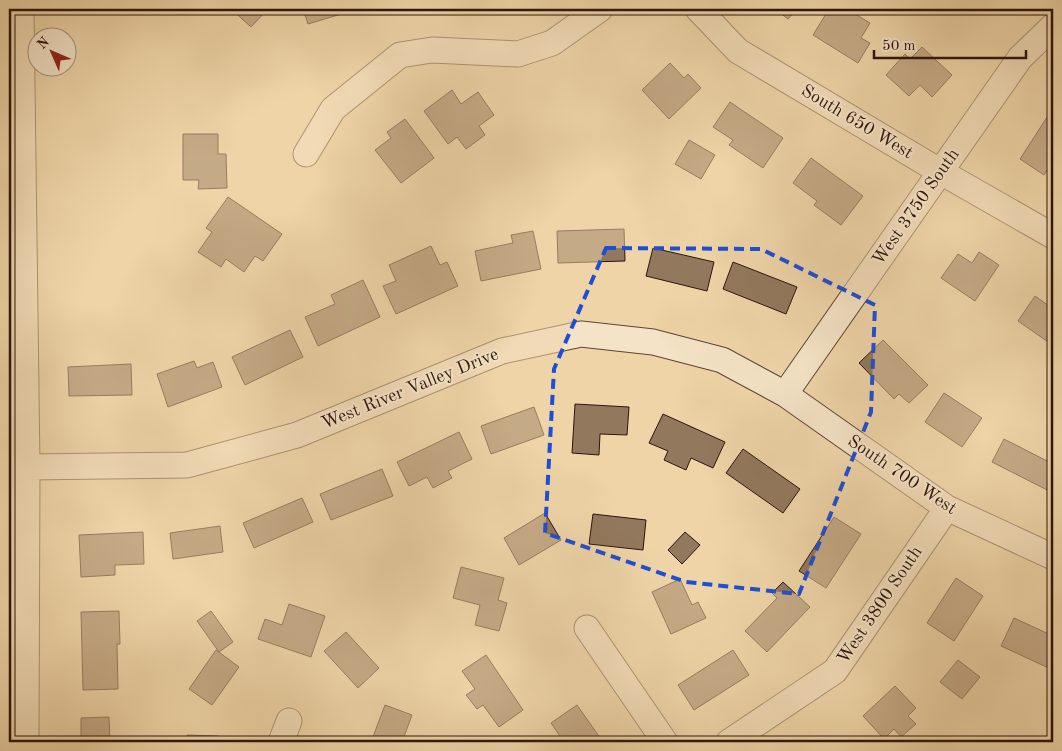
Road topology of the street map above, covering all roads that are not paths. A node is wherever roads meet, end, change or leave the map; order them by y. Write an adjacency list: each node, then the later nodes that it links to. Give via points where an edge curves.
1 (21, 9): 9 (street)
2 (600, 9): 5 (street, via 552,43 518,54 432,50 400,56 333,108)
3 (698, 9): 6 (street, South 650 West, via 738,50)
4 (1053, 26): 6 (street, West 3750 South, via 1020,58)
5 (306, 154)
6 (940, 172): 7 (street, South 650 West); 8 (street, West 3750 South)
7 (1053, 236)
8 (785, 394): 9 (street, West River Valley Drive, via 722,360 654,342 581,334 502,351 297,435 187,465); 10 (street, South 700 West)
9 (27, 467): 13 (street)
10 (947, 508): 11 (street, South 700 West); 15 (street, West 3800 South, via 835,671)
11 (1053, 557)
12 (587, 628): 14 (street)
13 (26, 742)
14 (666, 742)
15 (729, 742)

